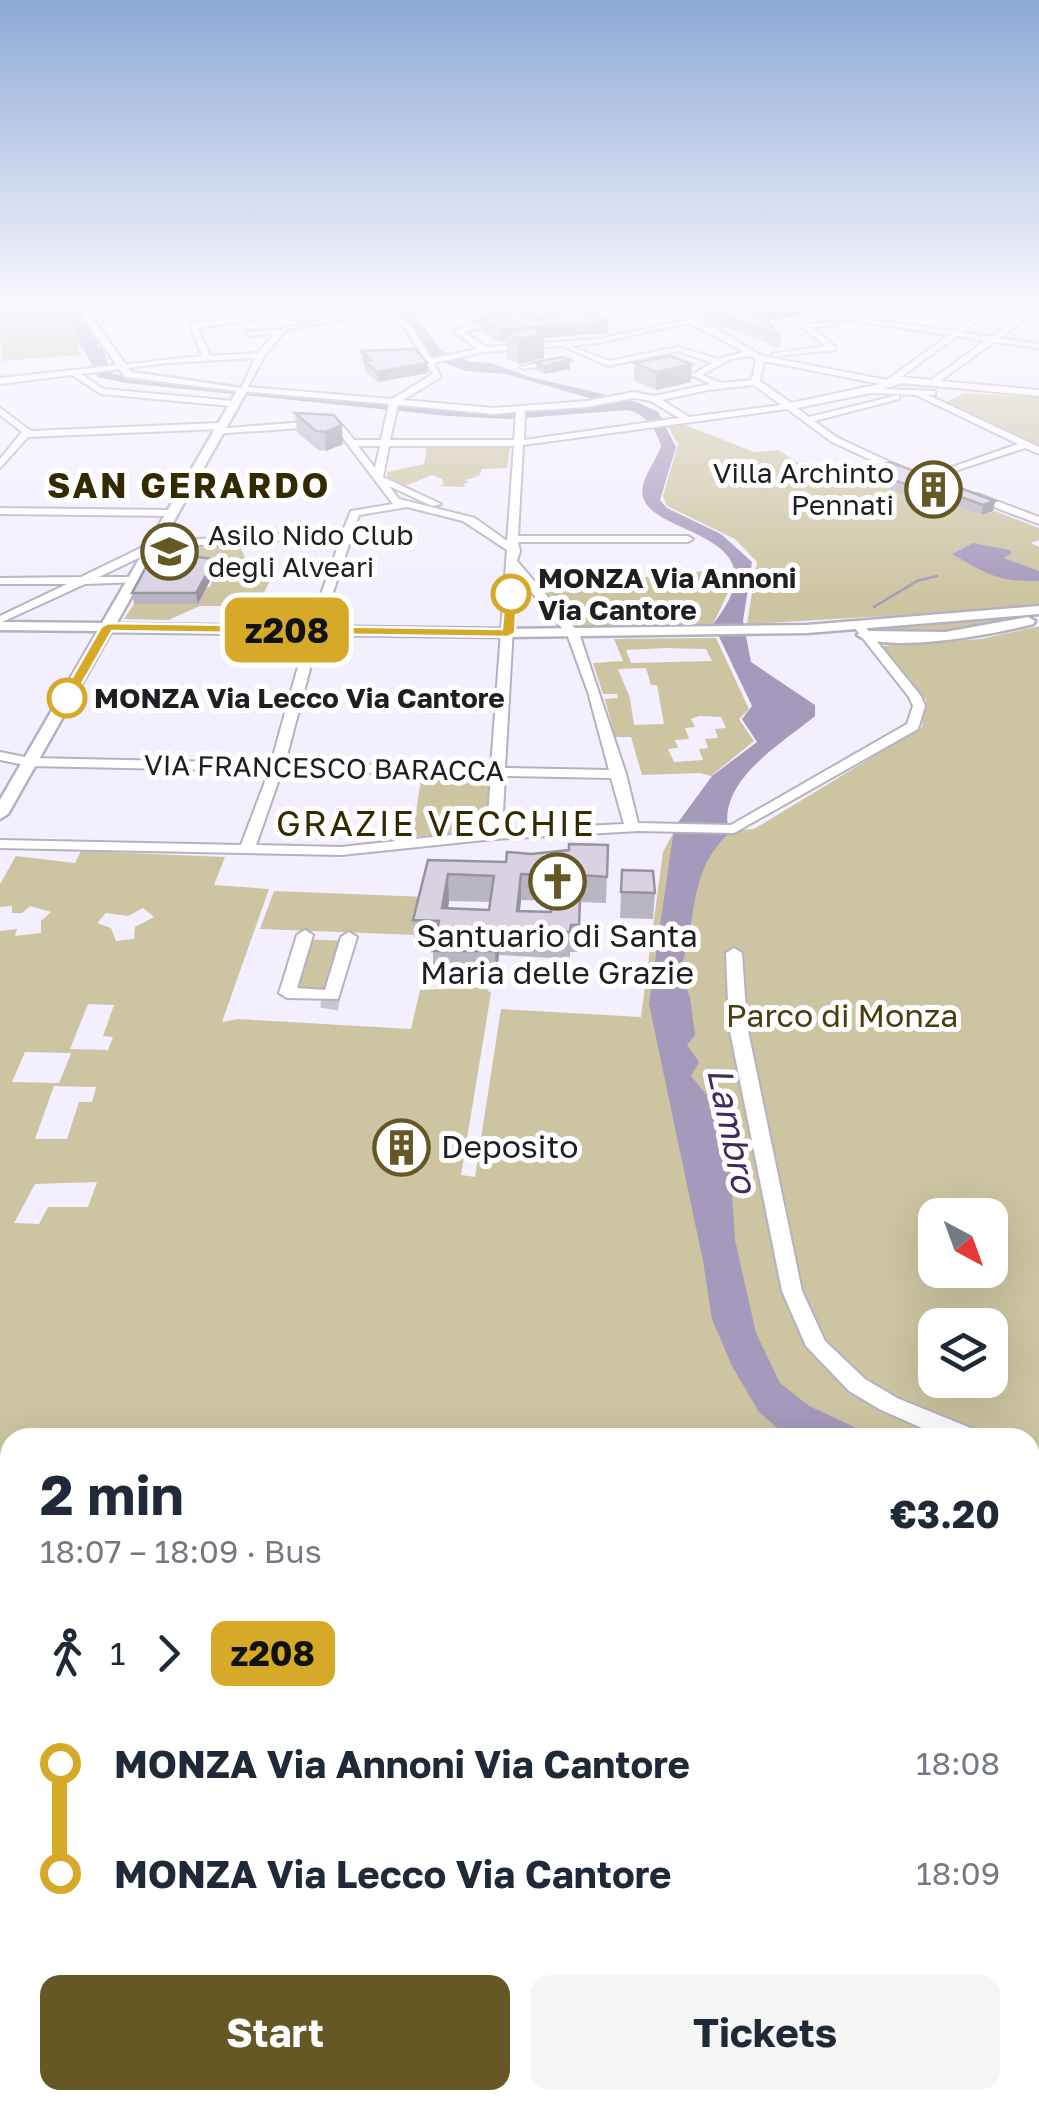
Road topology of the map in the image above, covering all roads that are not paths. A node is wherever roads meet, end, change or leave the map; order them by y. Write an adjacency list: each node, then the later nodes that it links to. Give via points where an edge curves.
1 (235, 400): 16 (main road)
2 (329, 400): 10 (street)
3 (401, 400): 10 (street)
4 (608, 400): 13 (street)
5 (656, 400): 15 (street)
6 (781, 400): 11 (street)
7 (818, 400): 11 (street)
8 (875, 400): 14 (street)
9 (929, 400): 21 (street)
10 (394, 405): 13 (street); 19 (street)
11 (788, 406): 14 (street); 15 (street)
12 (0, 411): 17 (street)
13 (521, 413): 20 (street)
14 (810, 419): 25 (street, via 862,455)
15 (688, 420): 20 (street)
16 (217, 429): 17 (street); 18 (street, via 324,425 340,428); 33 (main road)
17 (26, 434): 23 (street)
18 (354, 442): 19 (street); 24 (street)
19 (386, 443): 20 (street); 24 (street)
20 (519, 443): 39 (street)
21 (1025, 445): 22 (street); 25 (street)
22 (1039, 452)
23 (0, 464)
24 (378, 477): 28 (street); 29 (street)
25 (926, 479): 26 (street)
26 (948, 486)
27 (964, 492): 35 (street)
28 (412, 493): 29 (street); 30 (street)
29 (392, 496): 31 (street)
30 (428, 501): 31 (street); 34 (street)
31 (409, 506): 34 (street); 36 (street, via 357,512)
32 (0, 510): 33 (street)
33 (173, 513): 38 (main road)
34 (471, 520): 39 (street)
35 (1039, 521)
36 (350, 531): 38 (street); 47 (street)
37 (688, 539): 39 (street)
38 (155, 545): 40 (street); 41 (main road)
39 (514, 550): 49 (street); 50 (street)
40 (110, 570): 41 (street); 42 (street)
41 (137, 576): 42 (street); 46 (main road)
42 (88, 580): 43 (street); 45 (street)
43 (0, 581)
44 (1039, 614): 48 (main road, via 943,636)
45 (0, 623): 46 (main road)
46 (108, 627): 47 (main road); 52 (main road)
47 (314, 630): 49 (main road); 53 (street)
48 (862, 630): 50 (main road); 57 (street, via 915,696 912,726 735,828)
49 (508, 633): 50 (main road); 54 (street)
50 (573, 633): 55 (street)
51 (0, 756): 52 (street, VIA FRANCESCO BARACCA)
52 (30, 762): 53 (street, VIA FRANCESCO BARACCA); 56 (main road)
53 (277, 767): 54 (street, VIA FRANCESCO BARACCA); 60 (street)
54 (500, 771): 55 (street, VIA FRANCESCO BARACCA); 58 (street)
55 (619, 774): 57 (street)
56 (0, 814)
57 (639, 828): 58 (street)
58 (494, 835): 60 (street, via 341,851)
59 (0, 844): 60 (street)
60 (246, 851)
61 (305, 935): 62 (street, via 288,993 330,1006)
62 (348, 937)
63 (734, 953): 64 (street, via 738,1026 792,1291 817,1346 858,1386)
64 (946, 1428)

